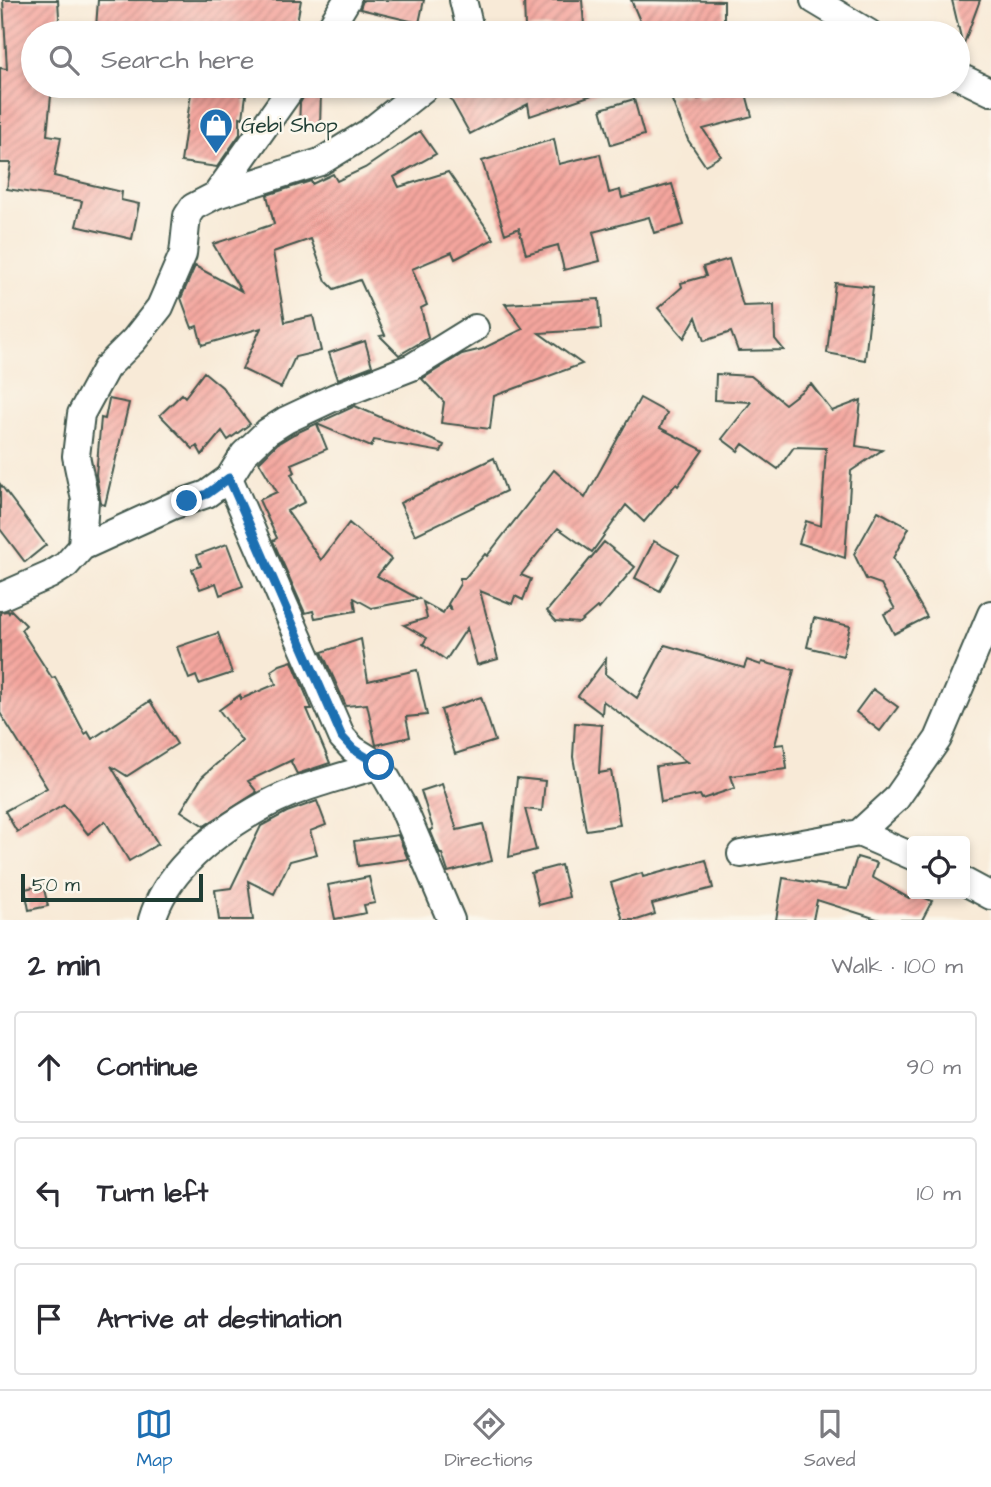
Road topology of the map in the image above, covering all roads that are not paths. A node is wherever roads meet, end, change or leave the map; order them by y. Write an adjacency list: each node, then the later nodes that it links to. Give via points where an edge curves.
1 (347, 0): 4 (street)
2 (463, 0): 5 (street)
3 (814, 0): 6 (street)
4 (334, 21)
5 (468, 21)
6 (849, 21)
7 (970, 82): 8 (street)
8 (991, 92)
9 (285, 98): 11 (street)
10 (412, 98): 11 (street, via 320,162)
11 (216, 195): 14 (street, via 193,207 187,216 183,254 160,307 106,368 81,414 76,456 86,500)
12 (475, 328): 13 (street, via 412,367 286,420 244,454)
13 (229, 478): 14 (street, via 207,494); 17 (street, via 342,737)
14 (82, 547): 15 (street, via 58,570)
15 (0, 597)
16 (991, 614): 18 (street, via 938,739 896,799)
17 (379, 765): 23 (street, via 268,803 233,825 176,874); 24 (street, via 402,805)
18 (859, 833): 19 (street); 20 (street)
19 (741, 853)
20 (907, 854)
21 (970, 885): 22 (street)
22 (991, 896)
23 (152, 920)
24 (451, 920)

